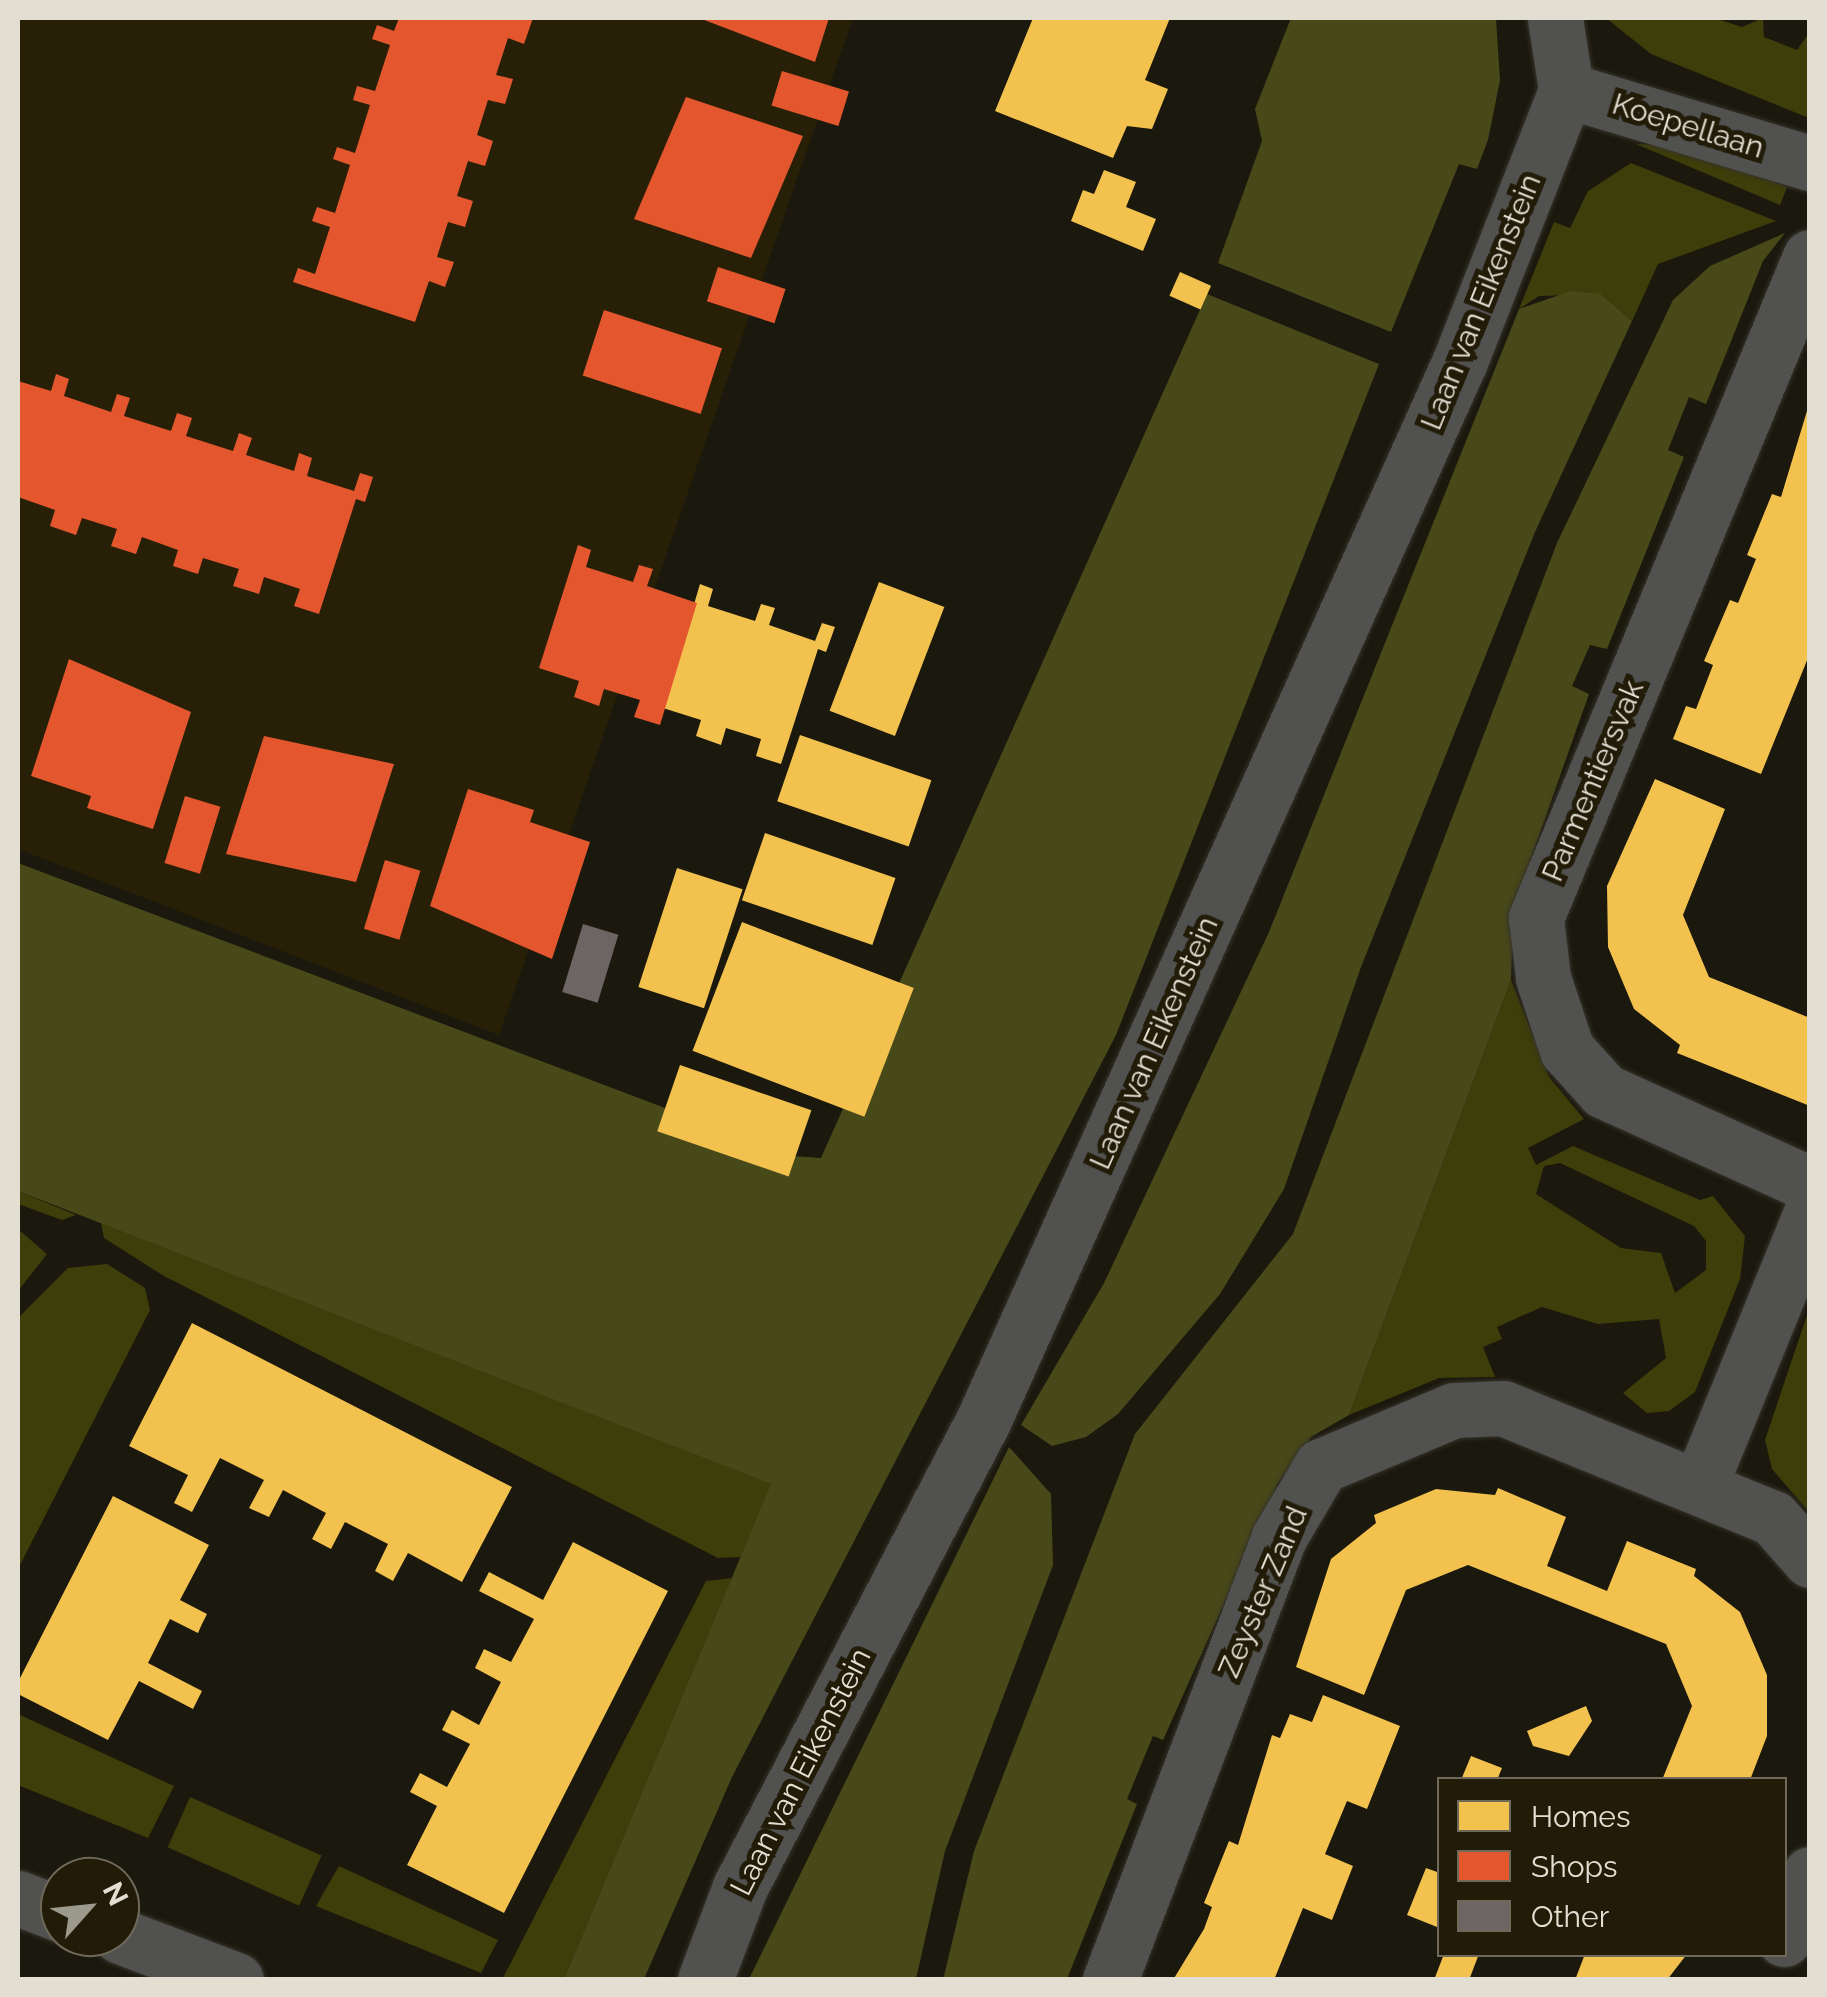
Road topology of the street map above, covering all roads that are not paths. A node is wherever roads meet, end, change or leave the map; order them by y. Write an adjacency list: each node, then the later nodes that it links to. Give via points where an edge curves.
1 (1555, 18): 2 (street)
2 (1566, 90): 3 (street, Koepellaan); 13 (street, Laan van Eikenstein, via 1460,361 1042,1292 740,1887)
3 (1810, 162)
4 (1810, 258): 5 (street, Parmentiersvak, via 1536,918 1543,978 1567,1050 1604,1091)
5 (1810, 1184)
6 (1810, 1215): 7 (street)
7 (1700, 1485): 8 (street, Zeyster Zand, via 1773,1518); 14 (street, Zeyster Zand, via 1503,1408 1454,1410 1321,1466 1278,1539)
8 (1810, 1560)
9 (1810, 1874): 10 (street)
10 (1787, 1931)
11 (140, 1944): 12 (street)
12 (236, 1980)
13 (705, 1980)
14 (1110, 1980)

